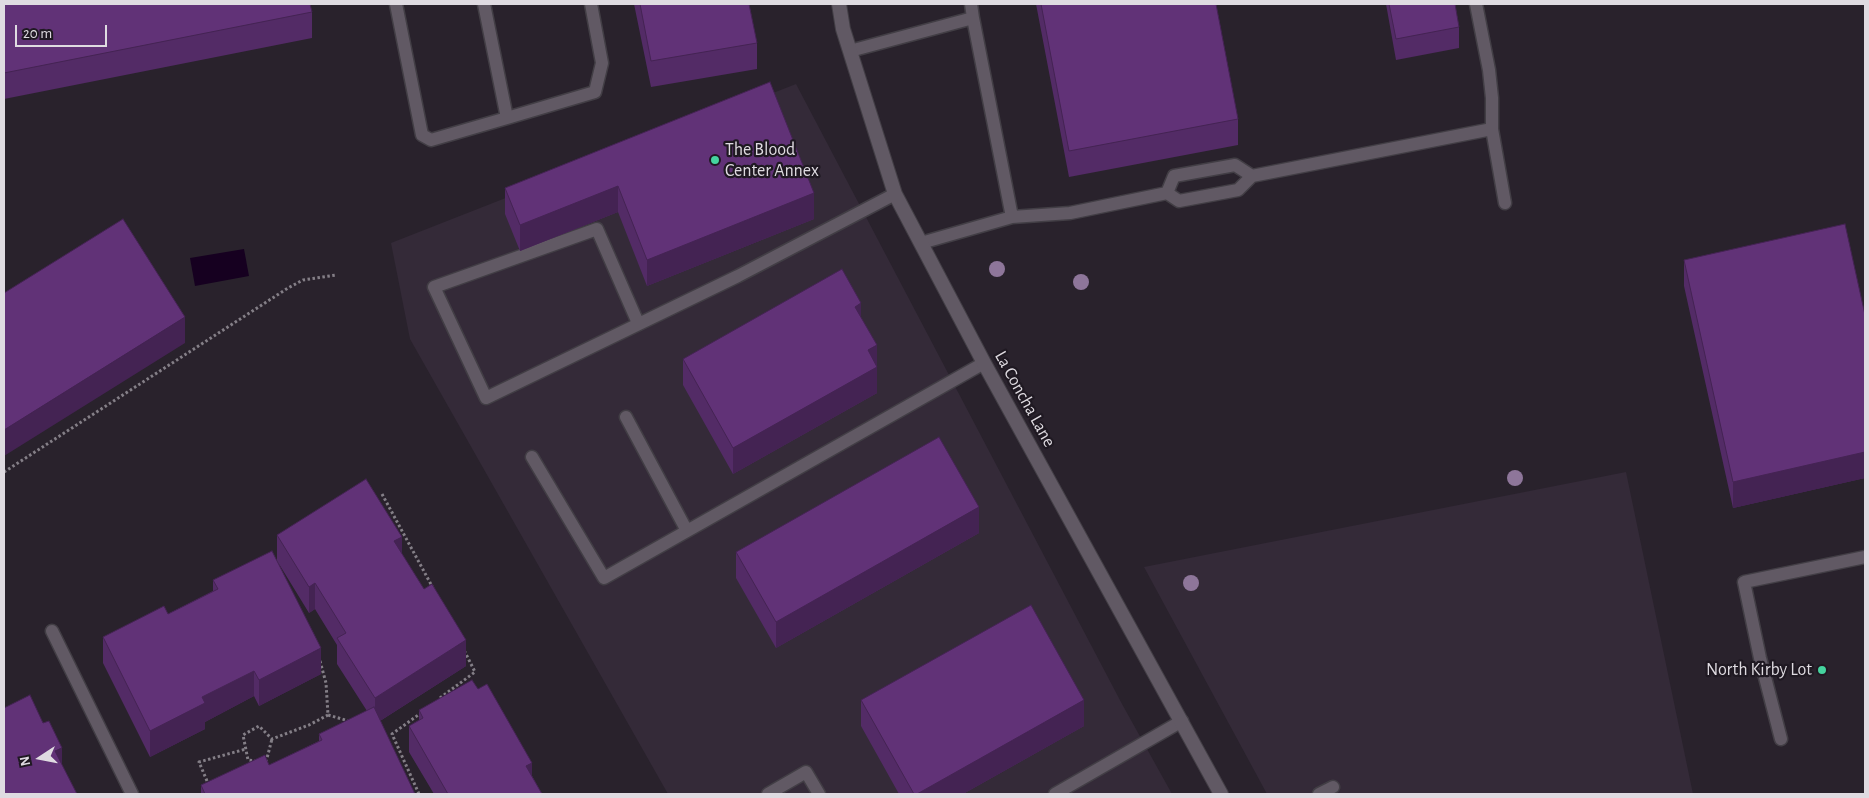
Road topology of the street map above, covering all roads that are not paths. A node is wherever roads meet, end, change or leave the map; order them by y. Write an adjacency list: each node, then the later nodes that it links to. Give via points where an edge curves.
1 (396, 4): 9 (lane, via 422,135 431,140)
2 (484, 4): 9 (lane)
3 (591, 4): 9 (lane, via 602,63 595,92)
4 (838, 4): 8 (street, La Concha Lane)
5 (970, 4): 7 (lane)
6 (1476, 4): 10 (lane, via 1489,70)
7 (973, 18): 8 (lane); 15 (lane)
8 (850, 51): 13 (street, La Concha Lane)
9 (507, 118)
10 (1492, 130): 11 (lane); 14 (lane)
11 (1252, 176): 12 (lane, via 1238,190 1203,197 1178,201); 12 (lane, via 1235,165 1174,176)
12 (1167, 193): 15 (lane, via 1070,213)
13 (895, 194): 16 (street, La Concha Lane); 17 (lane, via 738,276)
14 (1505, 203)
15 (1012, 217): 16 (lane)
16 (921, 243): 18 (street, La Concha Lane)
17 (638, 323): 17 (lane, via 486,398 434,287 597,229)
18 (984, 363): 21 (lane); 24 (street, La Concha Lane)
19 (626, 417): 21 (lane)
20 (532, 458): 21 (lane, via 604,578)
21 (687, 531)
22 (1865, 557): 25 (lane, via 1744,582)
23 (52, 631): 27 (lane)
24 (1182, 720): 30 (lane); 31 (street, La Concha Lane)
25 (1781, 739)
26 (1333, 787): 32 (lane)
27 (132, 794)
28 (768, 794): 29 (lane, via 806,772)
29 (819, 794)
30 (1055, 794)
31 (1221, 794)
32 (1319, 794)

